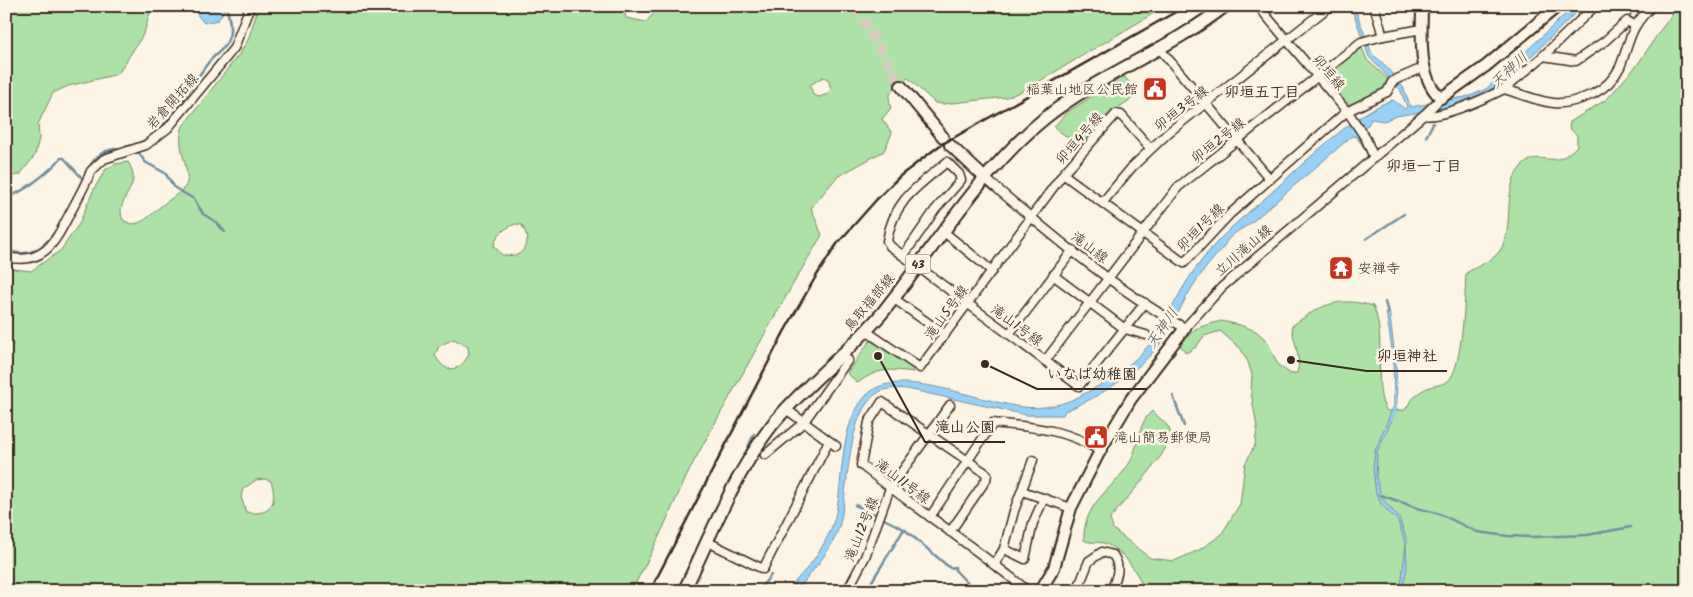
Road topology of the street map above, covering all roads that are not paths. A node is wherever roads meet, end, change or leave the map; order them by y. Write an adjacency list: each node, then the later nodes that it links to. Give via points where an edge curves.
1 (250, 6): 38 (street, 岩倉開拓線, via 234,48 168,128 146,145 97,164 48,249 31,258 16,260)
2 (1225, 6): 14 (main road, 鳥取福部線 / 43)
3 (1258, 6): 13 (street, 卯垣線)
4 (1330, 6): 13 (street, 卯垣3号線)
5 (1374, 6): 12 (street)
6 (1422, 6): 11 (street)
7 (1558, 6): 20 (street, 立川滝山線, via 1486,66)
8 (1595, 6): 15 (street)
9 (1652, 6): 10 (street)
10 (1634, 25): 15 (street, via 1627,21 1576,61); 19 (street, via 1620,67 1601,90 1576,102 1558,104)
11 (1422, 29): 12 (street); 16 (street)
12 (1383, 36): 17 (street, 卯垣2号線, via 1365,41)
13 (1287, 41): 17 (street, 卯垣線); 21 (street, 卯垣3号線)
14 (1158, 48): 21 (street); 30 (main road, 鳥取福部線 / 43, via 1063,104 1027,134)
15 (1543, 56): 19 (street)
16 (1425, 67): 20 (street, via 1428,82); 22 (street, 卯垣1号線, via 1395,80 1387,92)
17 (1317, 78): 22 (street, 卯垣線); 24 (street, 卯垣2号線)
18 (901, 86): 26 (street)
19 (1504, 89): 23 (street, via 1478,102 1432,115)
20 (1439, 99): 23 (street, 立川滝山線)
21 (1207, 104): 24 (street); 25 (street, 卯垣3号線)
22 (1346, 112): 27 (street, 卯垣線, via 1361,131); 31 (street, 卯垣1号線)
23 (1425, 114): 27 (street, 立川滝山線)
24 (1236, 141): 31 (street); 35 (street, 卯垣2号線, via 1178,188)
25 (1150, 148): 29 (street, 卯垣4号線, via 1122,115 1116,114); 32 (street, 卯垣3号線)
26 (959, 154): 28 (street); 30 (street)
27 (1374, 158): 47 (street, 立川滝山線)
28 (947, 162): 37 (street, via 961,180 934,210); 37 (street, 滝山1号線, via 908,194 896,211 887,241)
29 (1064, 174): 32 (street, 卯垣1号線); 33 (street, 卯垣4号線)
30 (986, 179): 33 (street, 滝山線); 34 (main road, 鳥取福部線 / 43)
31 (1270, 179): 35 (street, 卯垣1号線, via 1216,227 1184,263)
32 (1103, 202): 35 (street, 卯垣1号線)
33 (1032, 218): 36 (street, 滝山線); 40 (street, 滝山5号線)
34 (944, 232): 39 (main road, 鳥取福部線 / 43); 40 (street)
35 (1142, 233): 42 (street, 卯垣2号線)
36 (1073, 250): 41 (street); 42 (street, 滝山線)
37 (904, 255): 39 (street, 滝山1号線)
38 (6, 257)
39 (917, 266): 43 (main road, 鳥取福部線 / 43); 46 (street, 滝山1号線)
40 (992, 271): 46 (street, 滝山5号線)
41 (1053, 275): 44 (street); 50 (street)
42 (1109, 277): 44 (street, 卯垣2号線); 45 (street, 滝山線)
43 (893, 298): 49 (main road, 鳥取福部線 / 43); 51 (street)
44 (1089, 302): 48 (street); 54 (street, 卯垣2号線)
45 (1145, 303): 47 (street, 滝山線); 48 (street, 滝山1号線)
46 (969, 305): 50 (street, 滝山1号線); 51 (street, 滝山5号線)
47 (1180, 325): 61 (street, 立川滝山線)
48 (1125, 329): 52 (street); 54 (street, 滝山1号線, via 1079,386)
49 (866, 331): 51 (street, 滝山5号線, via 917,372); 56 (main road, 鳥取福部線 / 43)
50 (1009, 334): 54 (street, 滝山1号線)
51 (946, 335)
52 (1146, 336)
53 (848, 360): 57 (street)
54 (1045, 361)
55 (950, 405): 58 (street, 滝山12号線)
56 (786, 410): 57 (street); 71 (main road, 鳥取福部線 / 43, via 751,456)
57 (803, 423): 59 (street); 62 (street)
58 (928, 434): 64 (street, 滝山11号線); 65 (street, 滝山12号線); 65 (street, 滝山11号線, via 881,401 870,422 861,465)
59 (829, 441): 60 (street); 71 (street, via 763,568)
60 (836, 446)
61 (1100, 451): 64 (street, via 1082,438 1040,428 993,423); 68 (street, 立川滝山線)
62 (765, 455)
63 (1033, 460): 66 (street)
64 (968, 461): 69 (street); 70 (street, 滝山11号線, via 987,474 986,480)
65 (890, 488): 69 (street, 滝山11号線); 75 (street, 滝山12号線, via 865,557)
66 (1022, 490): 67 (street); 72 (street)
67 (1044, 498): 68 (street); 72 (street, via 1033,523 1025,559)
68 (1072, 508): 77 (street, 立川滝山線, via 1054,568)
69 (930, 517): 70 (street, 滝山11号線)
70 (950, 532): 73 (street, 滝山11号線)
71 (708, 542): 74 (main road, 鳥取福部線 / 43)
72 (1004, 550): 73 (street)
73 (994, 565): 76 (street, 滝山11号線)
74 (684, 591)
75 (848, 591)
76 (1028, 591)
77 (1040, 591)
78 (1077, 591): 79 (street, via 1089,561 1102,552 1113,555 1119,565)
79 (1111, 591)

